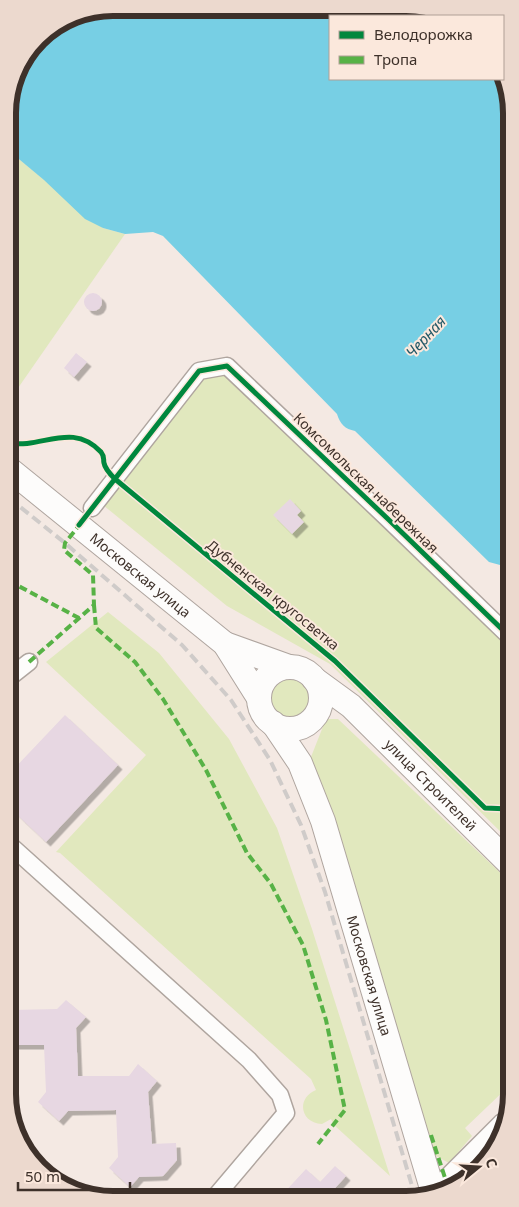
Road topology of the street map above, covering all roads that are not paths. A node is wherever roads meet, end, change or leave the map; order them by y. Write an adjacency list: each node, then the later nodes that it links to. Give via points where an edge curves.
1 (16, 474): 4 (main road, Московская улица)
2 (92, 508): 3 (street, Комсомольская набережная, via 199,371 227,366)
3 (503, 631)
4 (225, 644): 6 (main road); 9 (main road)
5 (29, 662): 7 (street)
6 (289, 667): 8 (main road, via 308,672); 9 (main road, via 271,673 260,689)
7 (16, 672)
8 (314, 679): 10 (main road, улица Строителей); 11 (main road, via 319,687)
9 (259, 698): 12 (main road, via 261,708)
10 (351, 706): 11 (main road); 15 (main road, улица Строителей)
11 (314, 714): 12 (main road, via 291,728); 13 (main road)
12 (273, 723): 13 (main road, Московская улица)
13 (300, 763): 18 (main road, Московская улица, via 323,821)
14 (16, 850): 19 (street, via 249,1060 280,1095 286,1114)
15 (503, 857)
16 (496, 1128): 17 (street, Московская улица)
17 (443, 1183)
18 (431, 1187)
19 (220, 1191)

